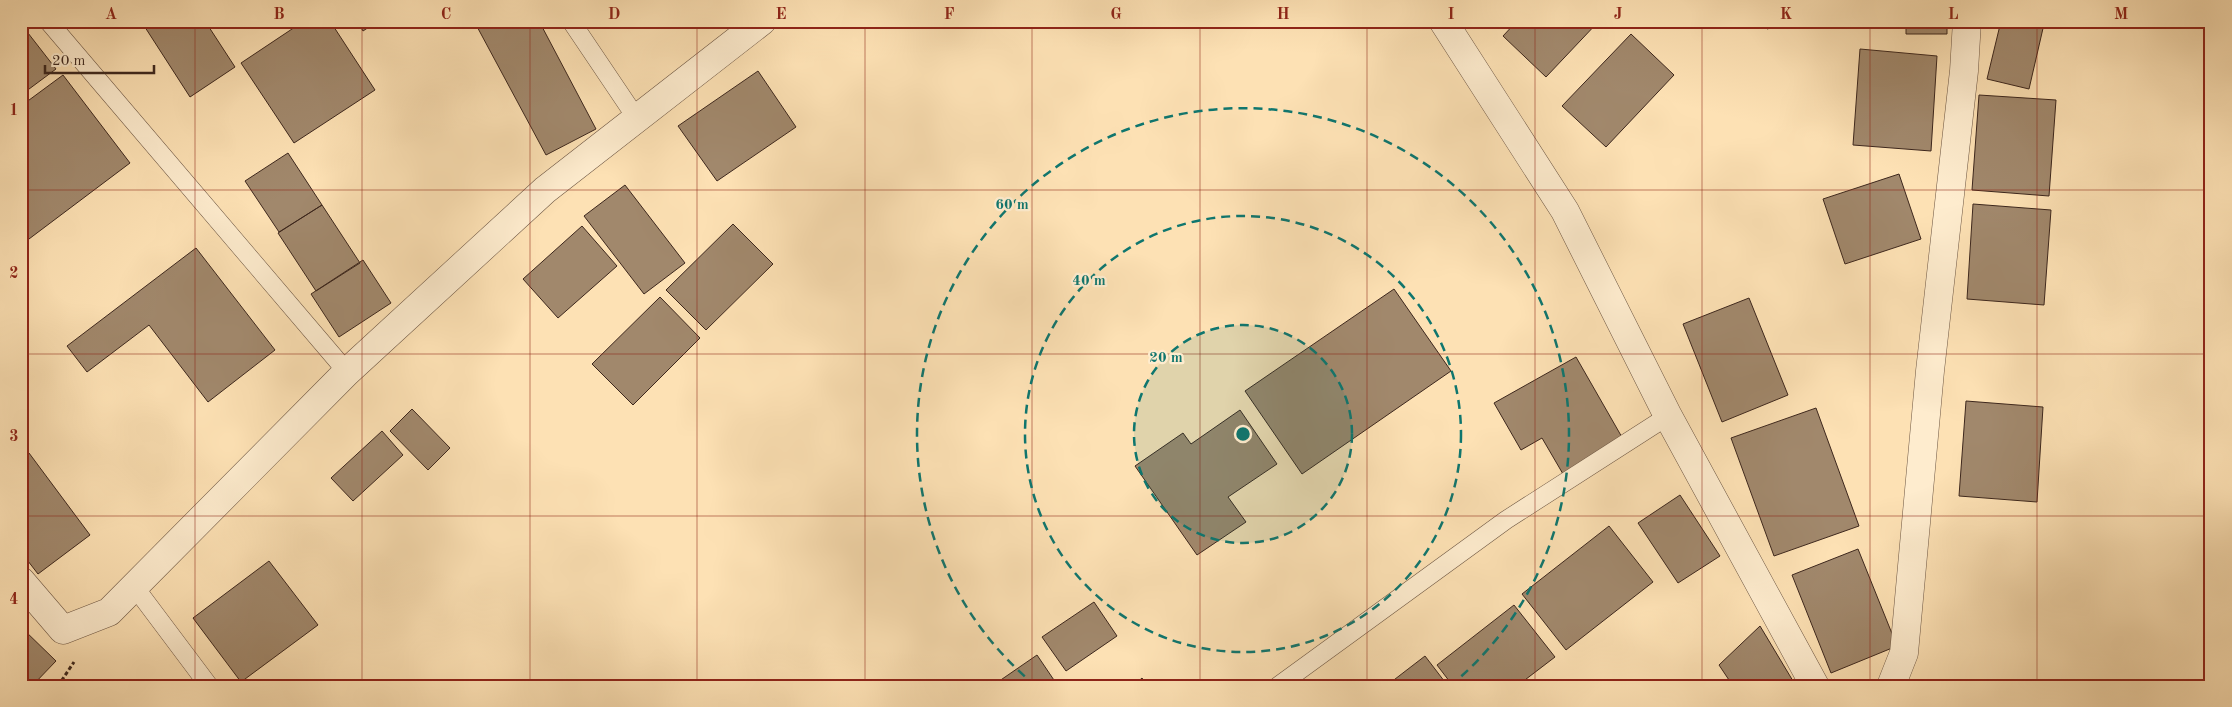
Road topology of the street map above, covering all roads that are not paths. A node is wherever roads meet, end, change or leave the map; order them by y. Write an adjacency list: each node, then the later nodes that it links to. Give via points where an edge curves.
1 (48, 21): 7 (lane)
2 (571, 21): 6 (lane)
3 (762, 21): 6 (street)
4 (1967, 21): 14 (street, via 1904,653)
5 (1447, 23): 8 (street, via 1565,211)
6 (637, 119): 7 (street, via 545,190)
7 (347, 372): 10 (street)
8 (1668, 416): 12 (lane, via 1506,520); 13 (street)
9 (21, 581): 10 (street, via 63,630 109,612)
10 (134, 586): 11 (lane)
11 (209, 686)
12 (1278, 686)
13 (1815, 686)
14 (1891, 686)

